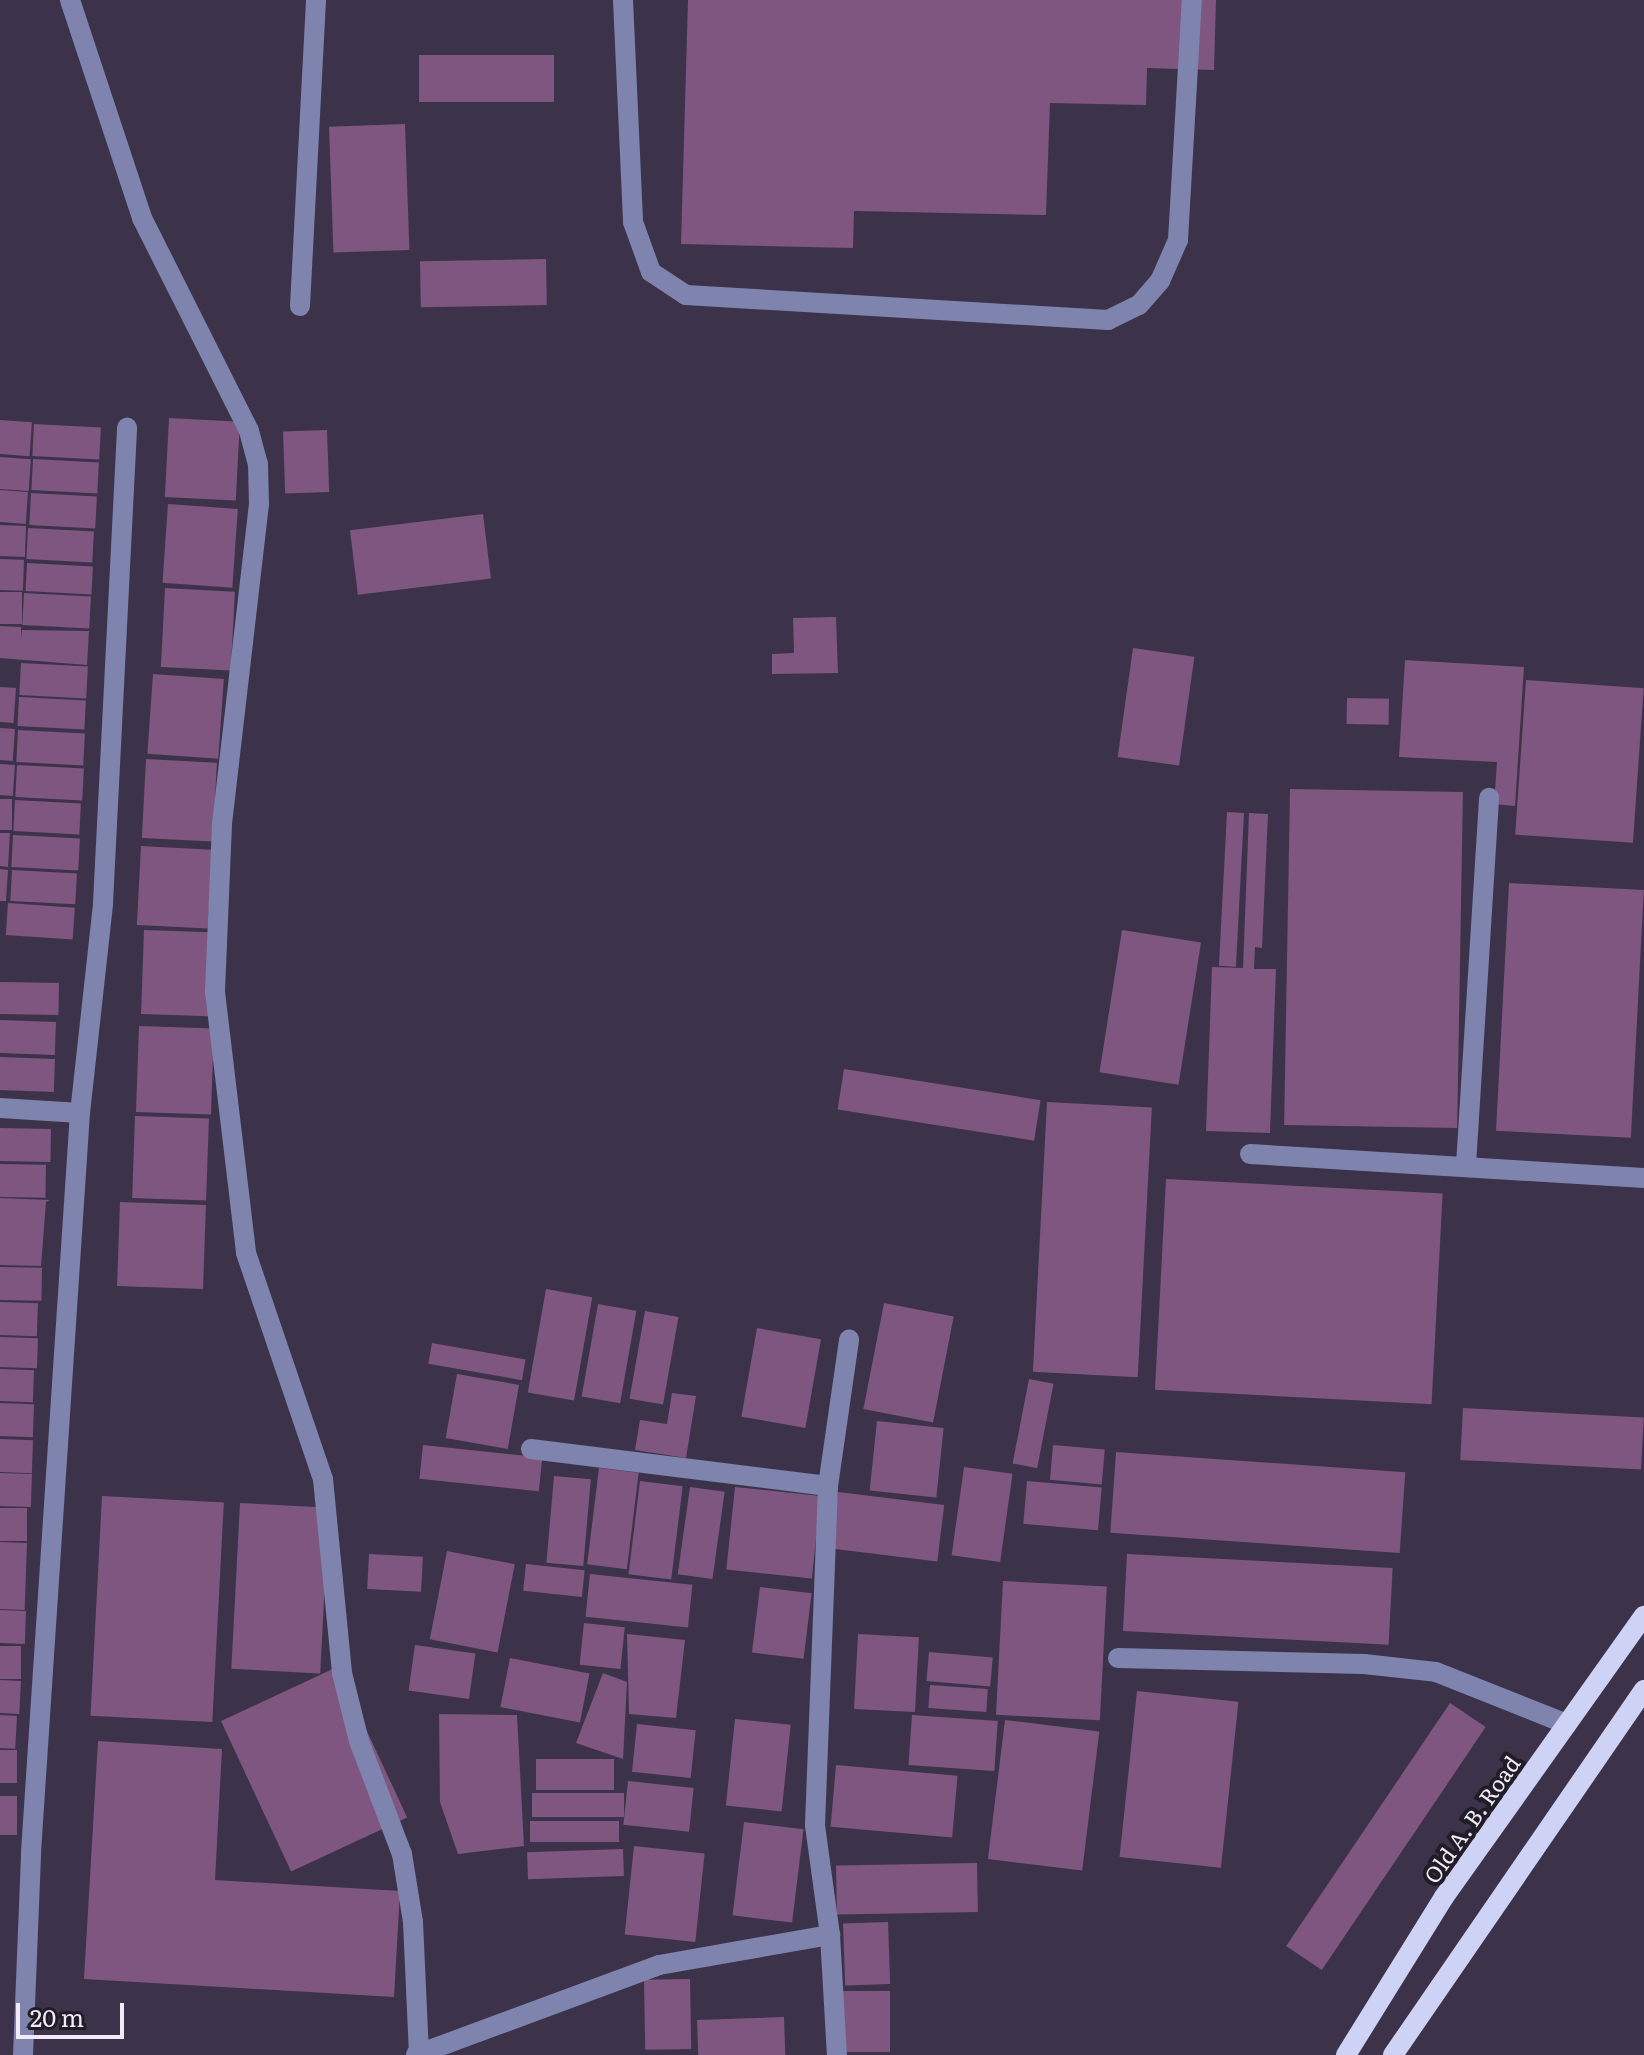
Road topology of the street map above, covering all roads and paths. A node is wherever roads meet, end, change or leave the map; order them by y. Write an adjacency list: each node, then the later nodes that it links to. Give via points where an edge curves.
1 (70, 0): 21 (street, via 142,218 249,431 258,464 259,504 222,824 215,992 246,1253 323,1479 342,1673 359,1741 402,1854 413,1922)
2 (316, 0): 5 (street)
3 (623, 0): 4 (street, via 633,222 651,272 686,295 1108,320 1139,305 1160,281 1178,240)
4 (1192, 0)
5 (300, 306)
6 (127, 428): 9 (street, via 103,903)
7 (1489, 798): 11 (street)
8 (0, 1108): 9 (street)
9 (80, 1113): 22 (street, via 31,1852)
10 (1250, 1154): 11 (street)
11 (1466, 1165): 12 (street)
12 (1644, 1178)
13 (849, 1340): 15 (street)
14 (531, 1449): 15 (street)
15 (828, 1486): 20 (street, via 815,1825)
16 (1644, 1616): 19 (main road, Old A. B. Road)
17 (1118, 1658): 19 (street, via 1364,1664 1436,1672)
18 (1644, 1690): 25 (main road)
19 (1567, 1724): 24 (main road, Old A. B. Road, via 1444,1897)
20 (830, 1935): 21 (street, via 659,1965); 23 (street)
21 (418, 2054)
22 (23, 2055)
23 (837, 2055)
24 (1346, 2055)
25 (1393, 2055)

